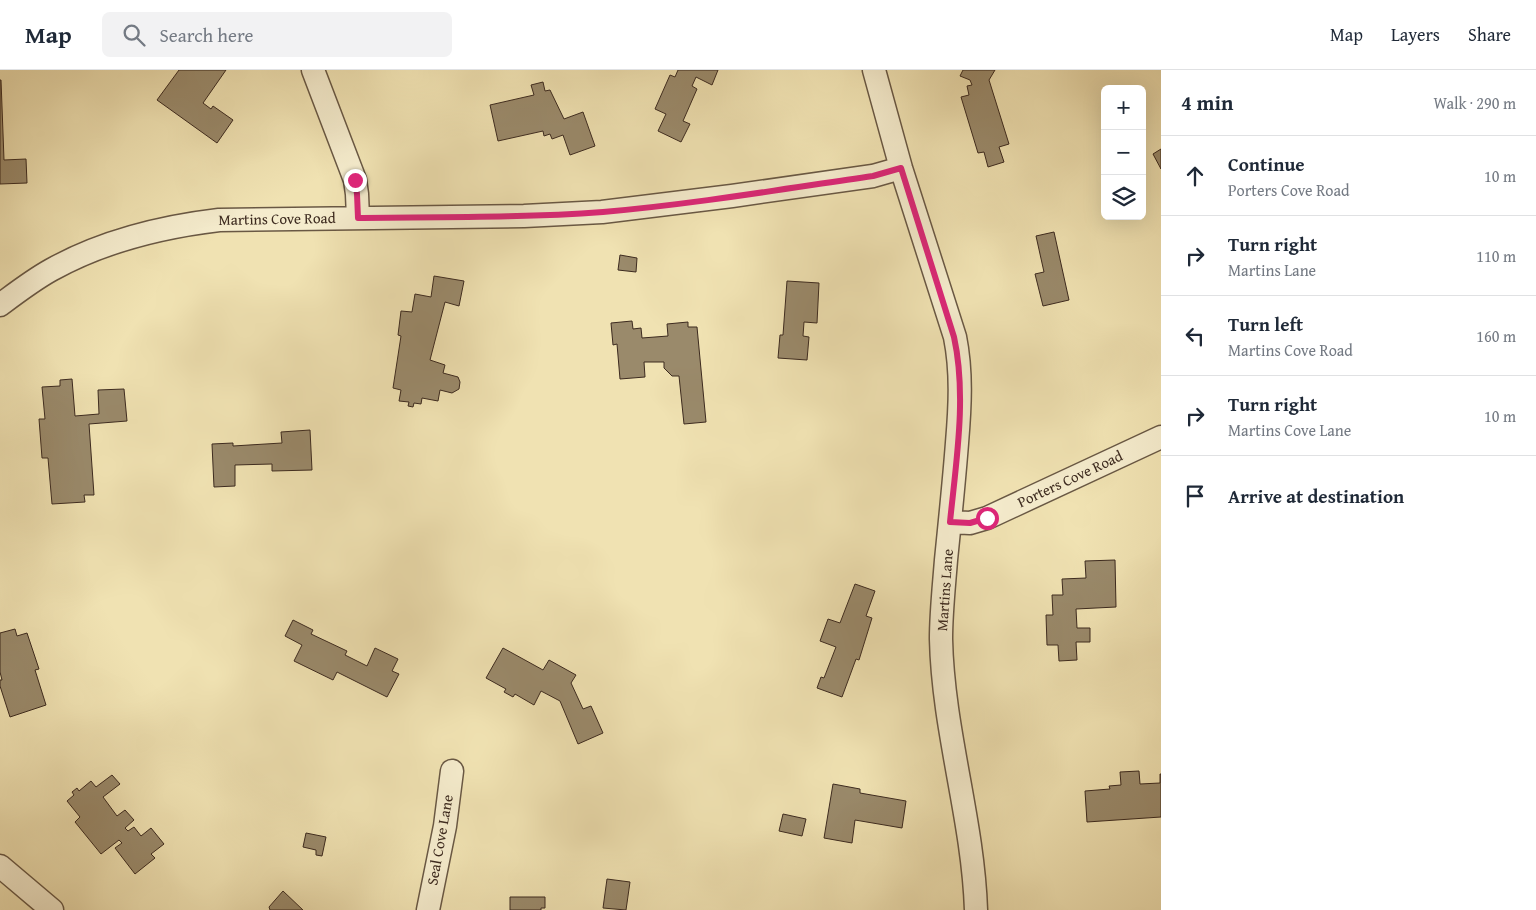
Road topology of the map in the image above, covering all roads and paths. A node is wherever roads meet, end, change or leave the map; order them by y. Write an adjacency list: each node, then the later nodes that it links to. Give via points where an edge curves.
1 (313, 70): 4 (street, via 355,180)
2 (874, 70): 3 (street, Martins Lane)
3 (901, 168): 4 (street, Martins Cove Road, via 873,176 620,210 524,216); 7 (street, Martins Lane, via 957,350 960,404)
4 (358, 218): 5 (street, Martins Cove Road, via 219,220 140,234 50,270)
5 (0, 306)
6 (1161, 437): 7 (street, Porters Cove Road, via 987,518 970,523)
7 (950, 522): 12 (street, Martins Lane, via 942,612 942,663 970,844)
8 (452, 771): 11 (street, Seal Cove Lane)
9 (0, 866): 10 (street)
10 (52, 910)
11 (428, 910)
12 (976, 910)

